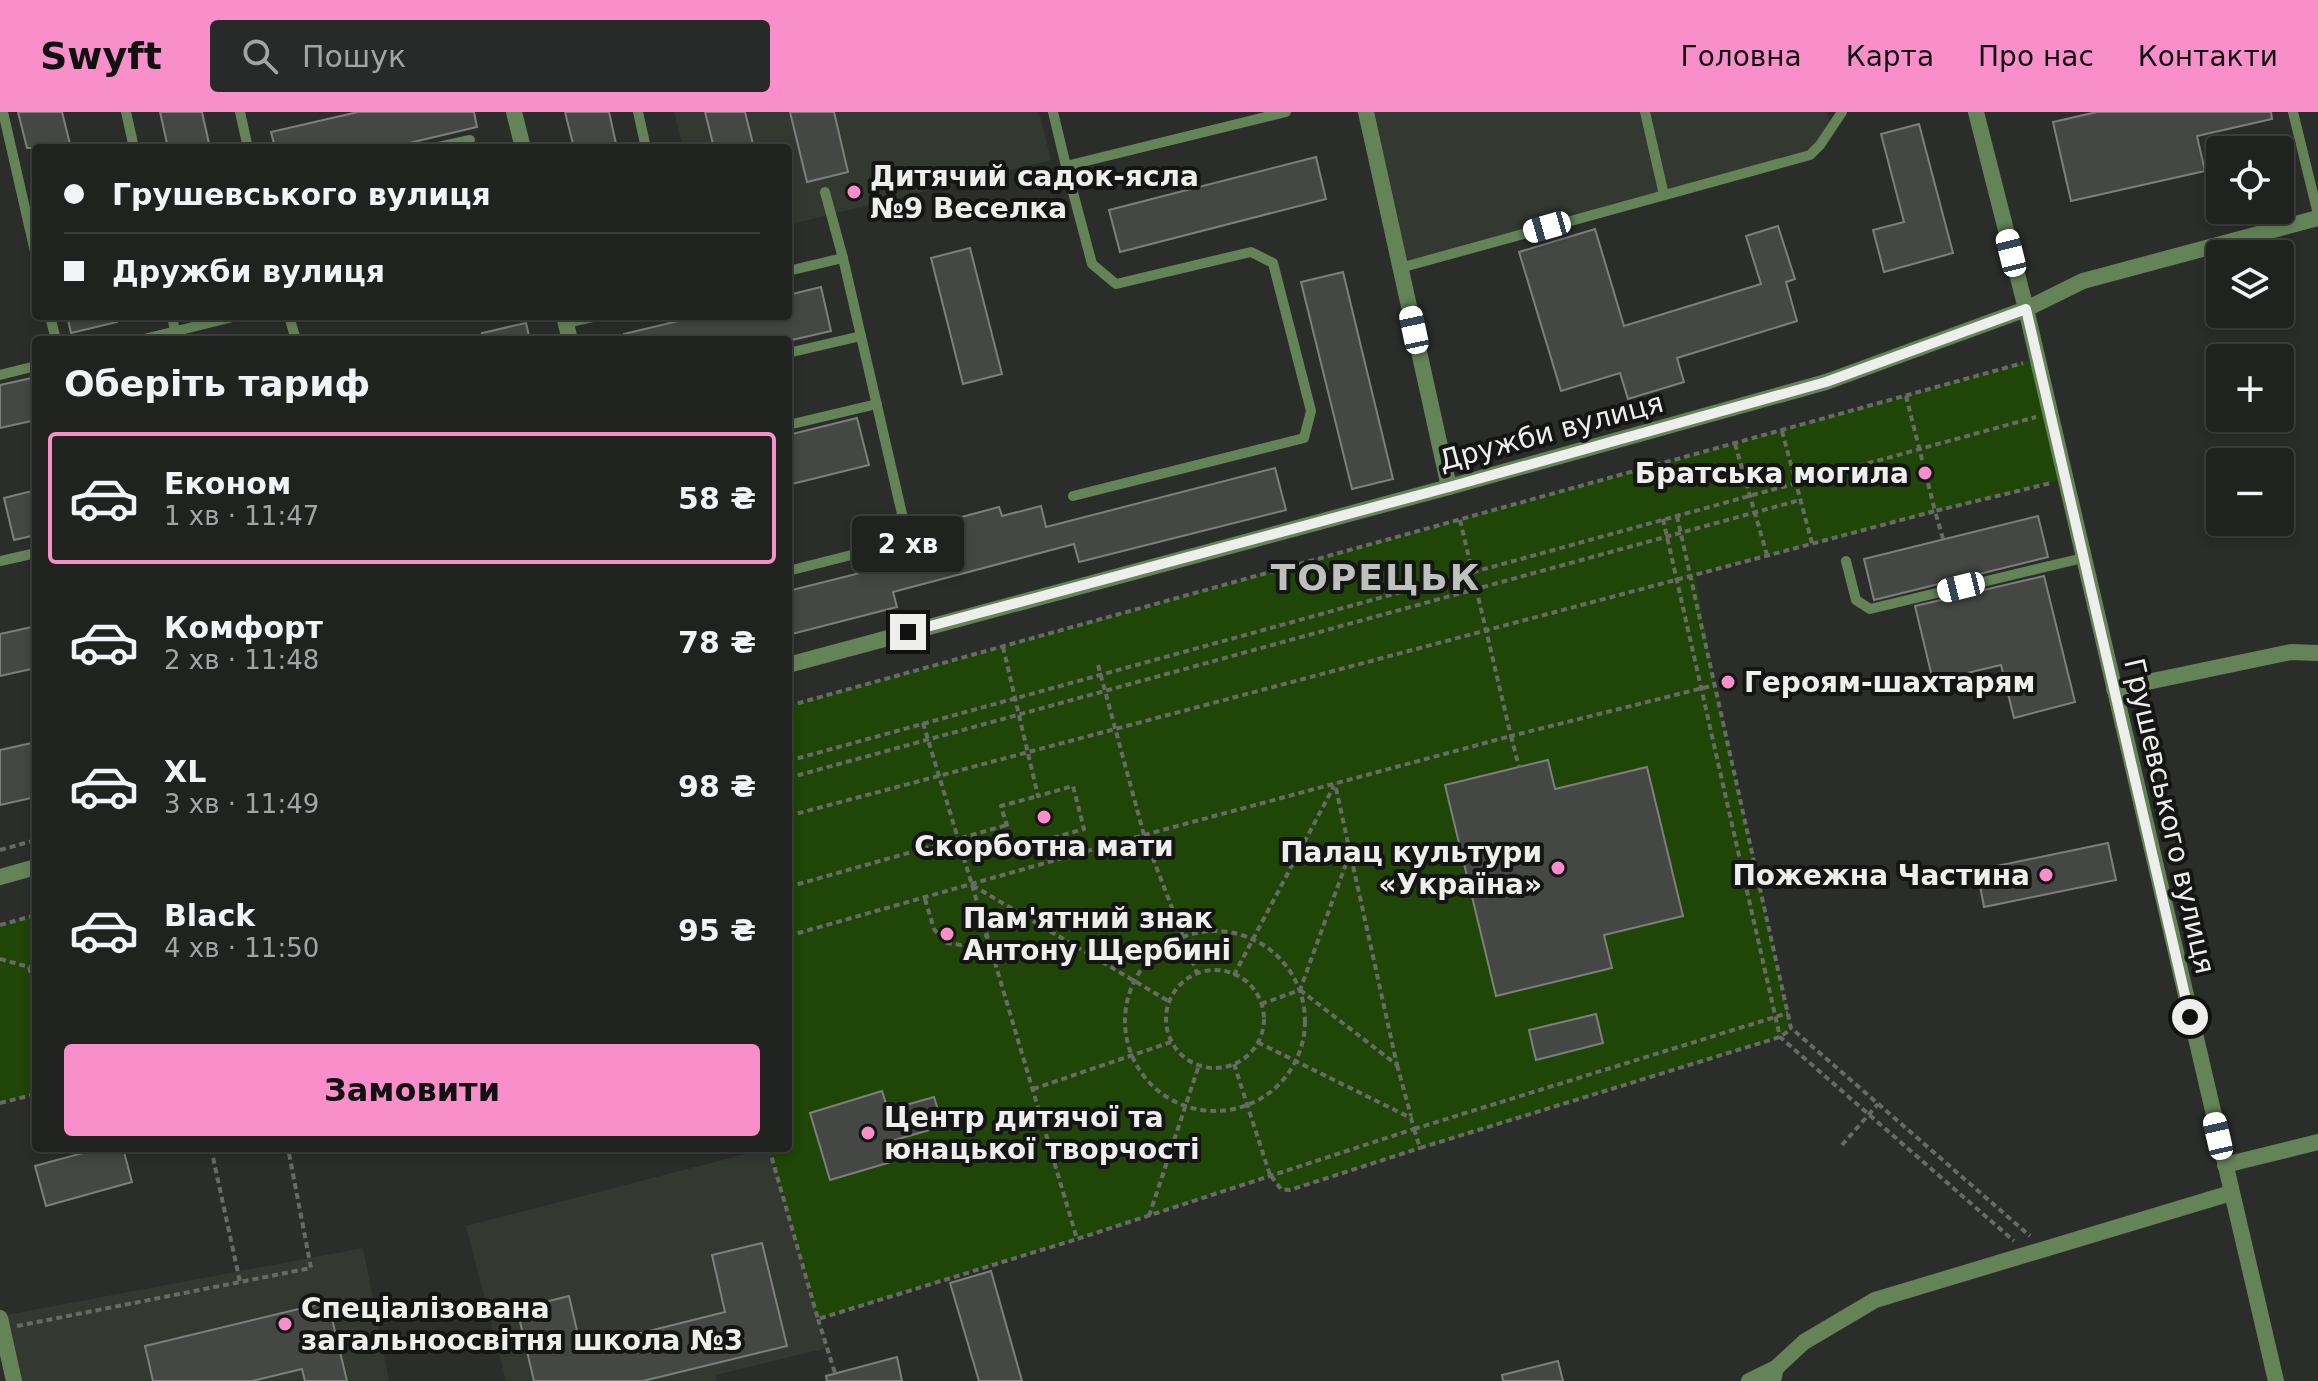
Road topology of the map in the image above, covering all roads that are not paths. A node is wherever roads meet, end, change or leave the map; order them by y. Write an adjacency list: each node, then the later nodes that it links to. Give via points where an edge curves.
1 (3, 112): 24 (lane)
2 (126, 112): 15 (lane)
3 (240, 112): 16 (lane)
4 (514, 112): 18 (street)
5 (638, 112): 19 (lane)
6 (1053, 112): 20 (lane)
7 (1286, 112): 13 (lane)
8 (1366, 112): 26 (street)
9 (1645, 112): 22 (lane)
10 (1842, 112): 22 (lane, via 1810,155)
11 (1976, 112): 28 (street, Грушевського вулиця)
12 (2293, 112): 23 (lane)
13 (1239, 118): 20 (lane)
14 (470, 140): 17 (lane)
15 (133, 144)
16 (247, 144)
17 (452, 144)
18 (522, 144)
19 (645, 144)
20 (1066, 166): 40 (lane, via 1092,264 1116,284 1251,252 1273,263 1311,411 1304,438)
21 (825, 192): 25 (lane)
22 (1664, 195): 26 (lane)
23 (2318, 216): 28 (street, Дружби вулиця, via 2083,281)
24 (32, 239)
25 (843, 258): 27 (lane); 33 (lane)
26 (1400, 268): 39 (street)
27 (792, 270)
28 (2026, 309): 39 (street, Дружби вулиця, via 1826,382); 42 (street, Грушевського вулиця)
29 (173, 320): 31 (lane)
30 (220, 320): 31 (lane)
31 (175, 331): 32 (lane)
32 (156, 336)
33 (861, 336): 34 (lane); 37 (lane)
34 (792, 352)
35 (32, 367): 36 (lane)
36 (0, 375)
37 (877, 404): 38 (lane); 45 (lane, via 902,514 891,545)
38 (792, 424)
39 (1449, 487): 47 (street, Дружби вулиця)
40 (1073, 496)
41 (32, 554): 43 (lane)
42 (2083, 558): 44 (lane, via 1870,609 1856,600); 48 (street, Грушевського вулиця)
43 (0, 561)
44 (1846, 561)
45 (792, 570)
46 (2317, 657): 48 (street, via 2291,652)
47 (792, 664)
48 (2114, 689): 52 (street, Грушевського вулиця)
49 (32, 868): 50 (street)
50 (0, 877)
51 (2318, 1142): 52 (street)
52 (2225, 1165): 53 (street, Грушевського вулиця)
53 (2231, 1193): 55 (street, via 1875,1300 1804,1342); 58 (street, Грушевського вулиця)
54 (1, 1322): 56 (street)
55 (1775, 1375): 57 (street)
56 (14, 1381)
57 (1749, 1381)
58 (2276, 1381)

